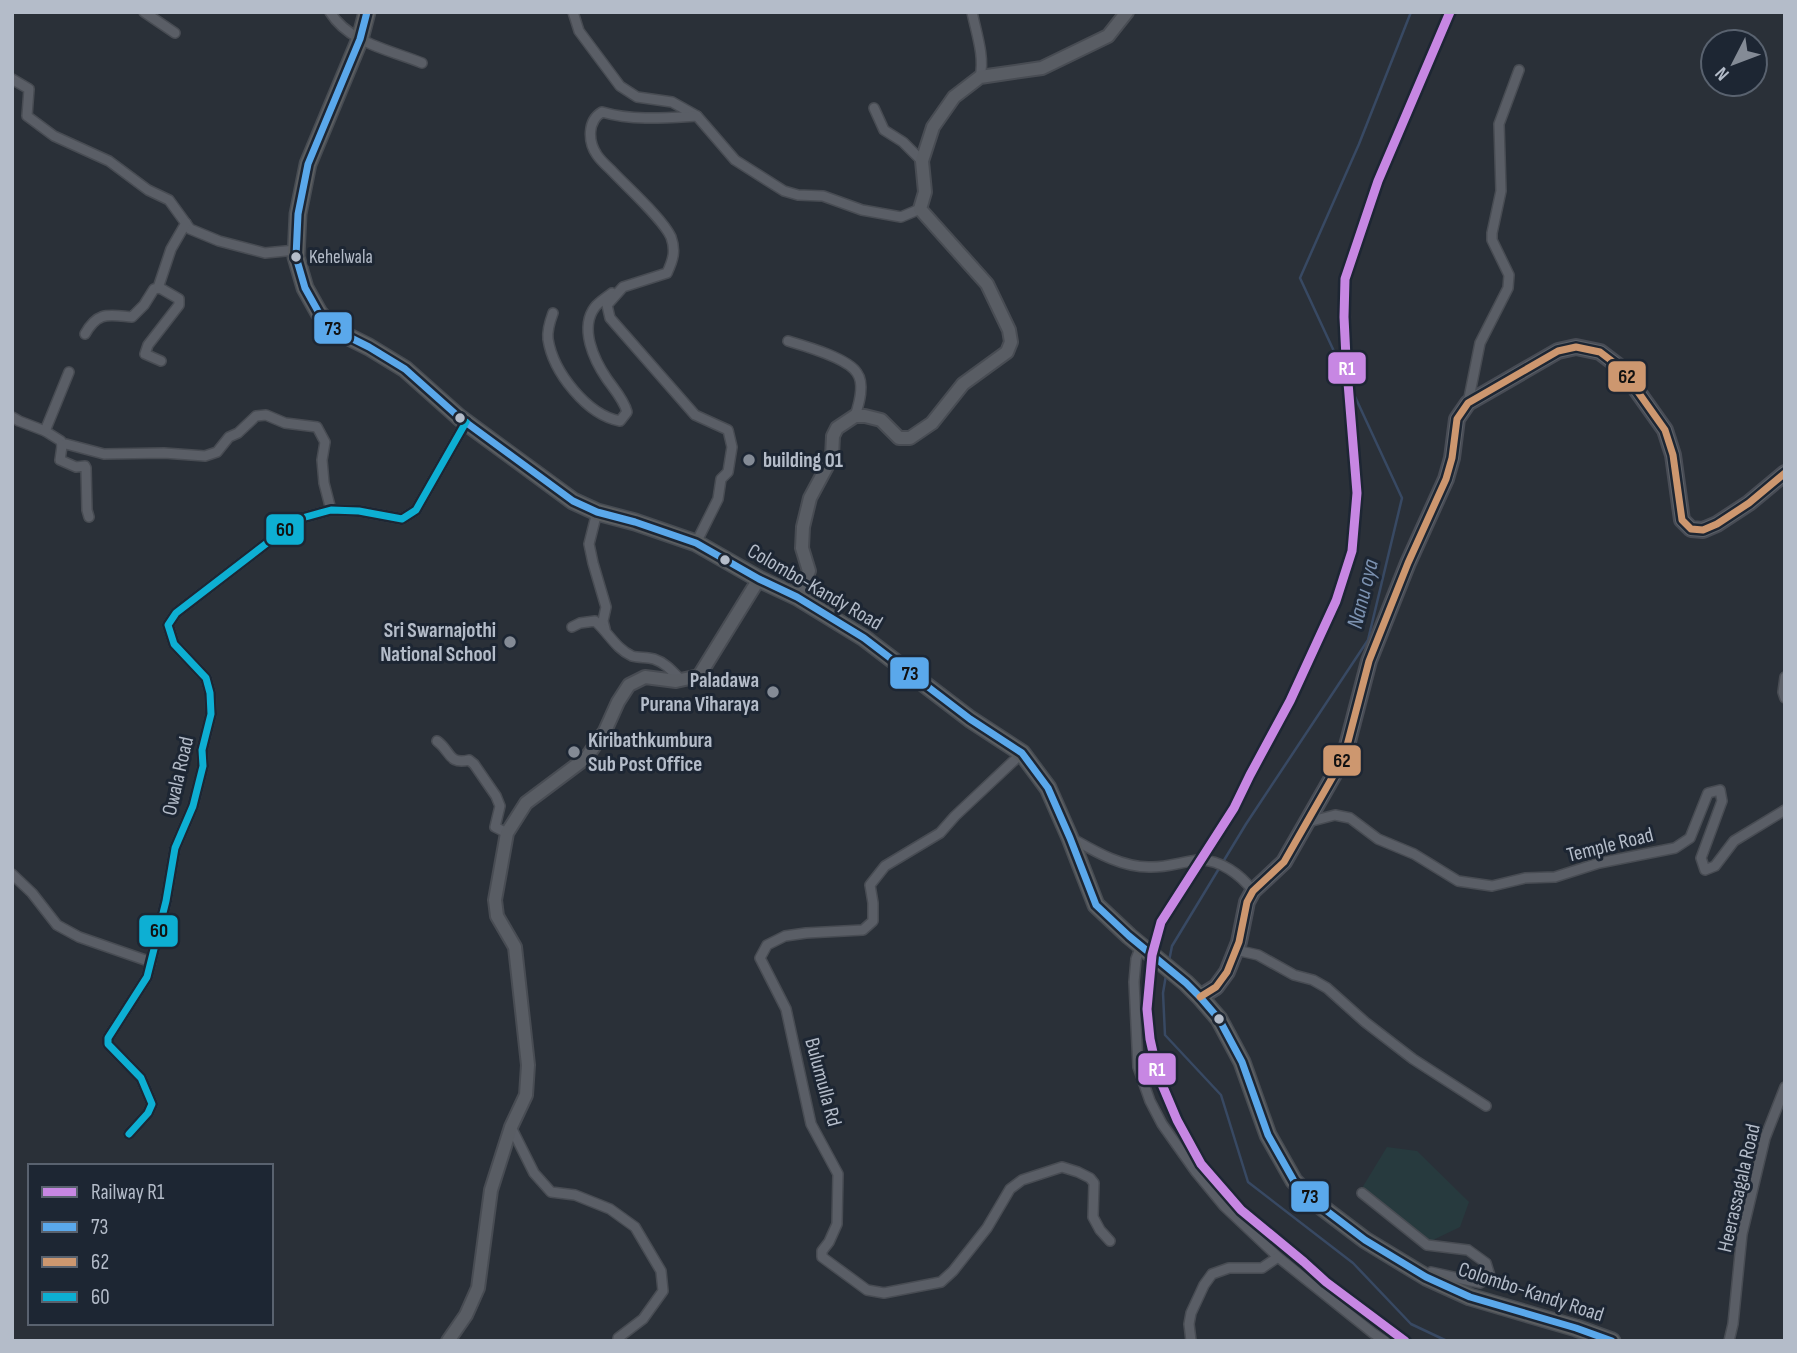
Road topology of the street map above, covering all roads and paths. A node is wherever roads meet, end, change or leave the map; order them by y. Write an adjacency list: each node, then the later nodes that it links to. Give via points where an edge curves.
1 (144, 12): 7 (street)
2 (330, 12): 8 (street, via 346,32)
3 (367, 12): 8 (highway, Colombo-Kandy Road)
4 (573, 12): 14 (street, via 579,31 620,86 637,97 672,102)
5 (972, 12): 11 (street, via 979,40)
6 (1127, 12): 11 (main road, via 1108,36 1042,68)
7 (175, 33)
8 (360, 39): 9 (street); 18 (highway, Colombo-Kandy Road, via 308,164)
9 (422, 63)
10 (1519, 70): 26 (street, via 1499,124 1501,191 1492,233 1509,275 1508,288 1480,343)
11 (980, 77): 15 (main road, via 954,97 933,127)
12 (12, 79): 17 (street, via 29,89 27,116 54,136 109,160 169,200)
13 (874, 108): 15 (street, via 884,130)
14 (697, 116): 16 (street, via 735,160 784,191 823,196 901,217); 19 (street, via 618,117 602,112 591,125 590,138 597,155 659,220 670,236 675,256 667,274)
15 (922, 161): 16 (main road, via 925,192)
16 (920, 209): 27 (main road, via 987,284 1011,342 1007,352 963,384 932,423 910,438 899,438 881,420)
17 (186, 223): 18 (street, via 219,241 265,253); 20 (street, via 171,249)
18 (296, 250): 29 (highway, Colombo-Kandy Road, via 305,288 334,330 405,369)
19 (623, 287): 21 (street, via 594,307 588,327 599,368 625,404 627,412 621,421 592,407 559,371 548,339); 36 (street, via 607,305 610,318 695,415 728,430 732,447 728,472 721,479 718,499)
20 (160, 288): 22 (street, via 153,289 132,317 98,317); 24 (street, via 179,299 145,354)
21 (553, 313)
22 (85, 334)
23 (788, 341): 27 (street, via 820,351 857,372 861,382)
24 (162, 361)
25 (69, 372): 30 (street)
26 (1468, 403): 32 (main road, via 1558,351 1576,347 1600,352 1621,369 1665,430 1682,520 1691,529 1717,524); 47 (main road, via 1457,419 1446,479 1369,661 1344,757)
27 (855, 416): 38 (main road, via 837,428 832,457 810,498 802,548 809,572)
28 (12, 417): 30 (street)
29 (466, 422): 33 (street, Owala Road, via 416,510 402,519); 34 (highway, Colombo-Kandy Road, via 573,501)
30 (46, 431): 31 (street, via 61,440)
31 (62, 446): 33 (street, via 104,454 205,456 217,452 256,416 317,427 325,442 324,483); 35 (street, via 60,460 86,468)
32 (1785, 473)
33 (331, 510): 54 (street, Owala Road, via 302,518 279,533 176,613 168,625 174,644 206,678 211,714 203,766 175,848)
34 (597, 512): 36 (highway, Colombo-Kandy Road); 39 (street, via 589,544 606,607)
35 (88, 519)
36 (696, 543): 37 (highway, Colombo-Kandy Road)
37 (759, 579): 38 (highway, Colombo-Kandy Road); 42 (main road, via 699,676)
38 (797, 597): 45 (highway, Colombo-Kandy Road, via 864,638)
39 (604, 625): 40 (street, via 595,621); 42 (street, via 615,644 632,656 654,659 670,668)
40 (572, 627)
41 (1785, 677): 43 (street)
42 (674, 680): 48 (main road, via 645,677 629,685 586,758 526,803)
43 (1785, 698)
44 (437, 741): 48 (street, via 452,759 474,764 496,796 495,827)
45 (1022, 753): 49 (highway, Colombo-Kandy Road, via 1048,788); 61 (street, Bulumulla Rd, via 940,833 885,866 870,885 873,921 863,930 785,936 767,945 760,958 786,1009 811,1124 838,1174 837,1224 822,1257 876,1292 941,1282 987,1228 1010,1189 1062,1167 1094,1183 1094,1217)
46 (1785, 810): 47 (street, Temple Road, via 1734,841 1715,866 1705,870 1701,858 1722,801 1720,790 1708,793 1690,838 1675,848 1555,877 1525,877 1492,886 1458,881 1378,839 1350,818 1335,815)
47 (1308, 822): 51 (main road, via 1284,862)
48 (508, 834): 58 (main road, via 495,900 497,916 515,947 528,1065 526,1095)
49 (1070, 838): 51 (street, via 1110,859 1147,867 1200,860 1217,863 1244,879); 52 (highway, Colombo-Kandy Road, via 1096,905)
50 (12, 874): 54 (street, via 57,925)
51 (1253, 891): 53 (main road)
52 (1141, 946): 55 (highway, Colombo-Kandy Road); 63 (street, via 1134,982 1138,1067 1150,1101 1210,1189)
53 (1236, 950): 55 (main road, via 1220,982); 57 (street, via 1313,979 1413,1059)
54 (151, 962): 59 (street, Owala Road, via 108,1038 108,1044 141,1078 152,1104)
55 (1200, 997): 62 (highway, Colombo-Kandy Road, via 1219,1019 1242,1062 1268,1135 1294,1181)
56 (1785, 1087): 69 (street, Heerassagala Road, via 1765,1138 1742,1234)
57 (1486, 1106)
58 (511, 1127): 64 (main road, via 491,1190 478,1287); 65 (street, via 534,1172 551,1192 575,1195 610,1209 635,1227 661,1271 663,1290 643,1319)
59 (129, 1134)
60 (1362, 1193): 62 (street, via 1427,1245 1468,1250 1486,1263 1490,1276 1480,1283 1433,1274)
61 (1110, 1241)
62 (1381, 1250): 68 (highway, Colombo-Kandy Road, via 1469,1297)
63 (1278, 1257): 66 (street, via 1262,1268 1229,1268 1212,1274 1191,1313); 67 (street)
64 (448, 1341)
65 (618, 1341)
66 (1191, 1341)
67 (1385, 1341)
68 (1612, 1341)
69 (1729, 1341)

